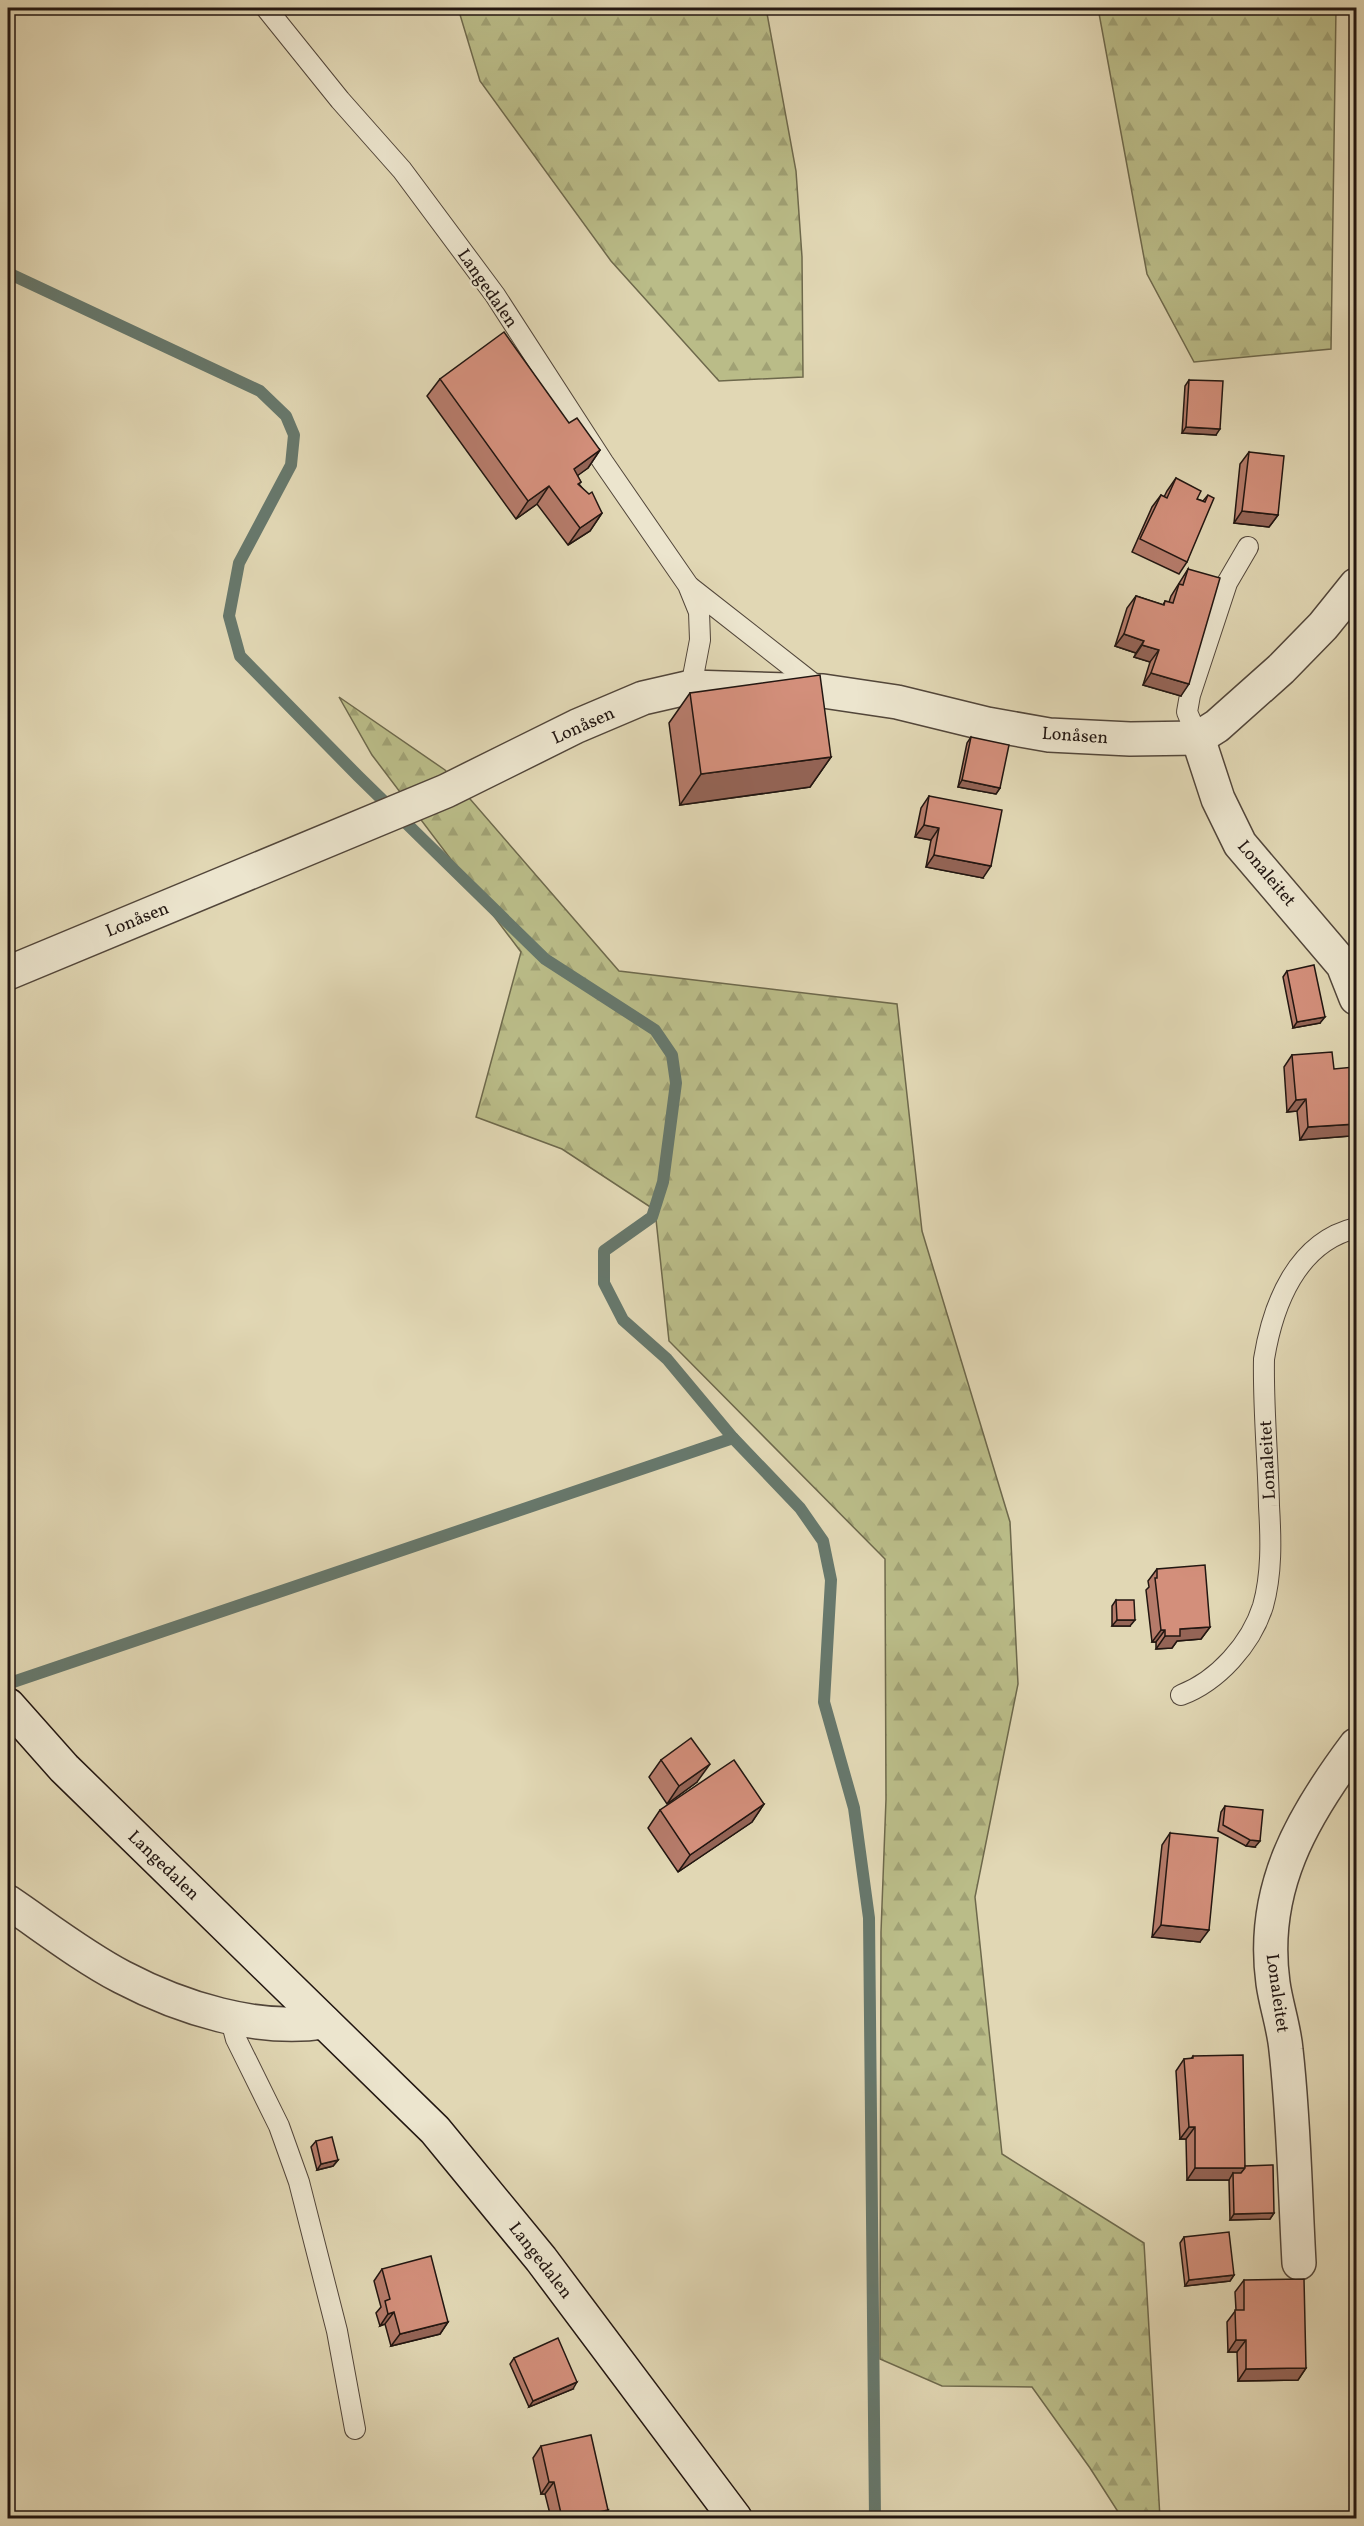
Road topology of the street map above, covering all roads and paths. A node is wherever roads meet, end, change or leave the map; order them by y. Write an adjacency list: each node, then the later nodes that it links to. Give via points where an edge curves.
1 (266, 8): 3 (lane, Langedalen, via 402,170 495,295)
2 (1248, 547): 7 (lane, via 1227,583 1190,695 1187,712)
3 (688, 585): 5 (lane, Langedalen, via 699,612 700,640); 6 (lane, Langedalen)
4 (1356, 585): 7 (street, via 1281,669 1217,726)
5 (691, 687): 6 (street, Lonåsen); 8 (street, Lonåsen, via 643,698 446,791)
6 (822, 691): 7 (street, Lonåsen, via 897,702 1049,735)
7 (1197, 738): 9 (street, Lonaleitet, via 1218,799 1240,844 1343,965)
8 (8, 973)
9 (1356, 998)
10 (1356, 1228): 11 (lane, Lonaleitet, via 1332,1237 1309,1255 1295,1270 1278,1302 1264,1359 1271,1548 1262,1609 1234,1656 1215,1677)
11 (1181, 1695)
12 (8, 1705): 16 (street, Langedalen, via 64,1768)
13 (1356, 1745): 17 (street, Lonaleitet, via 1296,1837 1277,1888 1270,1936 1273,1982 1286,2048)
14 (8, 1902): 15 (street, via 122,1977)
15 (230, 2017): 16 (street, via 270,2024); 18 (lane, via 236,2039 279,2126 299,2182 337,2331)
16 (324, 2022): 19 (street, Langedalen, via 435,2130 541,2259)
17 (1299, 2263)
18 (355, 2429)
19 (733, 2518)

